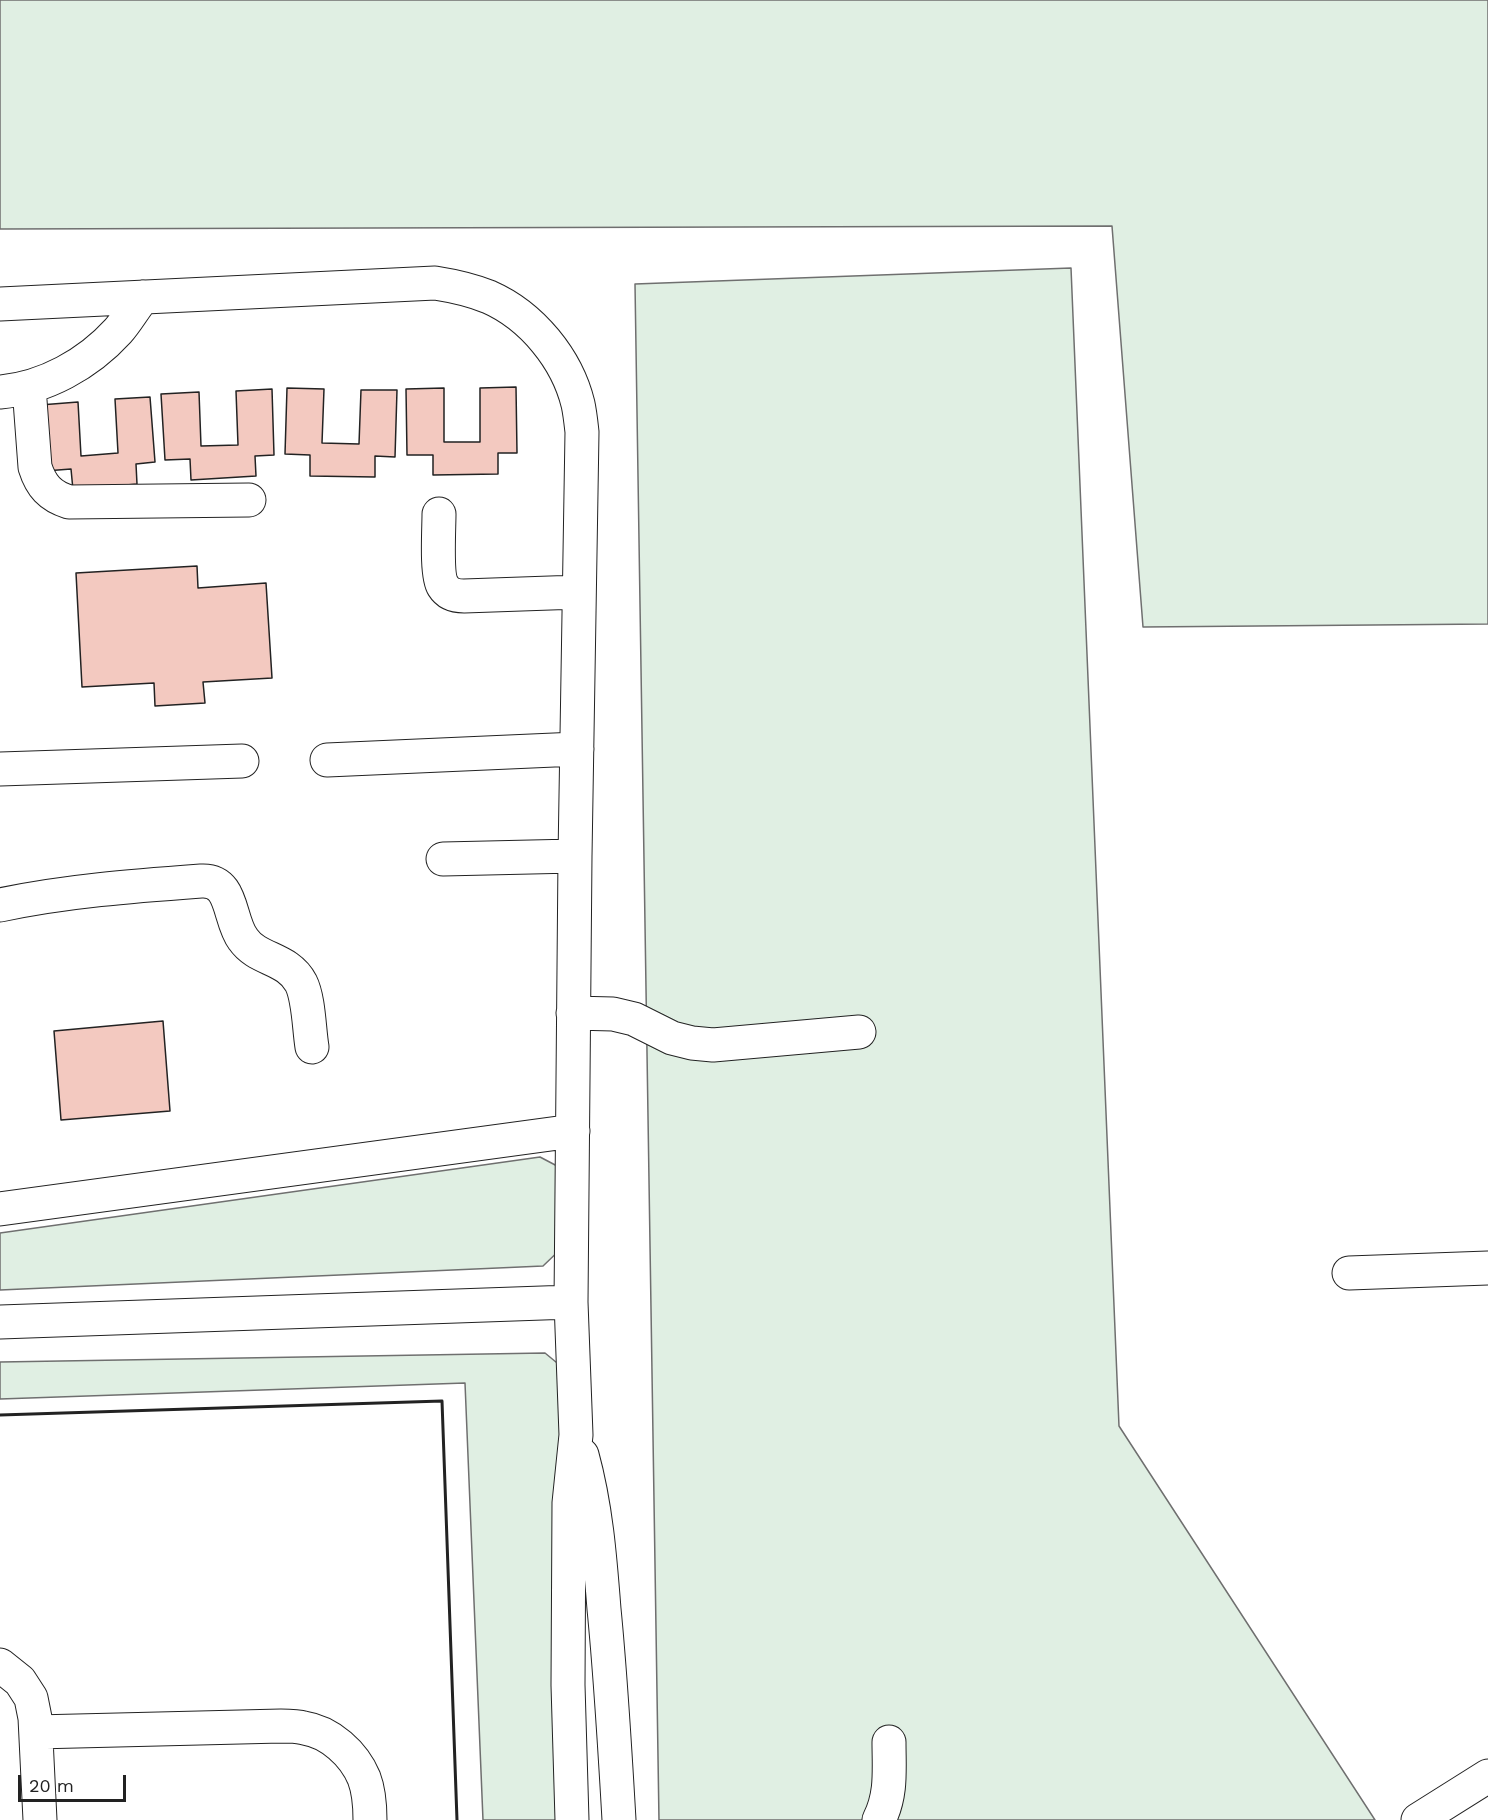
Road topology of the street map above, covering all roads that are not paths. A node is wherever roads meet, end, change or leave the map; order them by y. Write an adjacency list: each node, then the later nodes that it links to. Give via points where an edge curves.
1 (142, 297): 2 (lane); 3 (lane, via 100,349 54,378); 6 (lane, via 435,283 472,291 515,312 555,352 578,404 582,432)
2 (0, 304)
3 (14, 390): 4 (lane, via 39,479 57,498 69,502)
4 (249, 500)
5 (439, 514): 6 (lane, via 440,574 449,593 464,597)
6 (579, 592): 7 (lane)
7 (577, 749): 8 (lane); 11 (lane)
8 (327, 760)
9 (242, 761): 10 (lane)
10 (0, 769)
11 (575, 856): 12 (lane); 14 (lane)
12 (443, 859)
13 (0, 905): 16 (lane, via 80,891 214,883 226,892 237,930 245,942 288,967 302,985)
14 (573, 1013): 15 (lane, via 624,1016 672,1038 713,1045); 17 (lane)
15 (859, 1032)
16 (312, 1047)
17 (573, 1131): 18 (lane); 21 (lane)
18 (0, 1209)
19 (1488, 1268): 20 (lane)
20 (1349, 1273)
21 (571, 1302): 22 (lane); 23 (lane)
22 (0, 1322)
23 (576, 1435): 30 (lane, via 569,1503); 31 (lane, via 598,1536)
24 (0, 1665): 25 (lane, via 20,1681 31,1698)
25 (36, 1732): 28 (lane); 29 (lane, via 307,1728 330,1738 350,1755 364,1778)
26 (889, 1742): 32 (lane, via 889,1792)
27 (1488, 1776): 33 (lane)
28 (40, 1820)
29 (370, 1820)
30 (572, 1820)
31 (619, 1820)
32 (879, 1820)
33 (1418, 1820)

